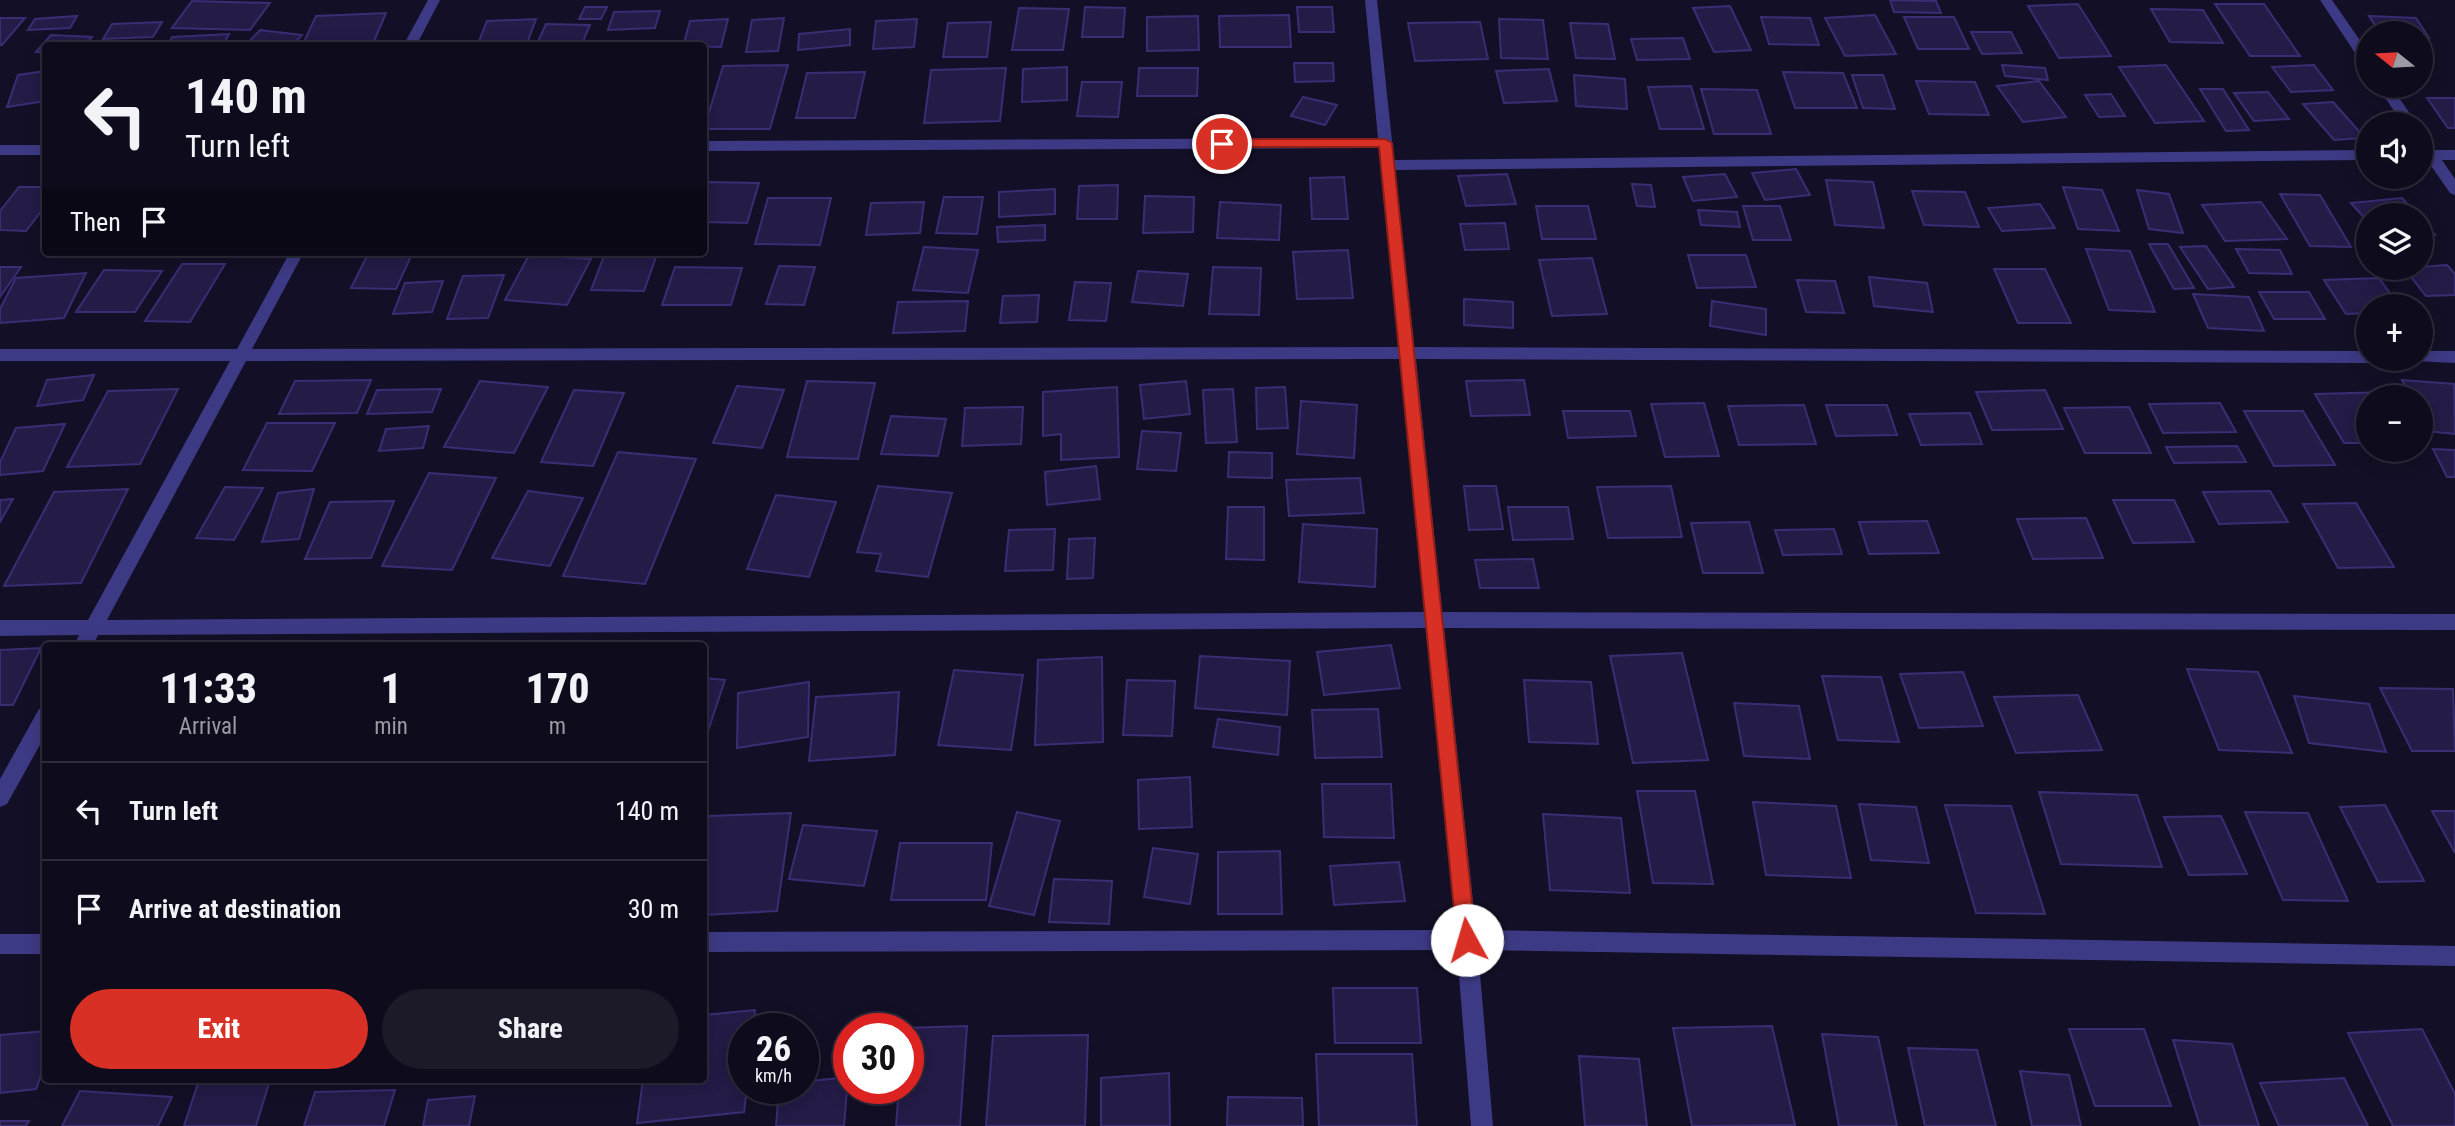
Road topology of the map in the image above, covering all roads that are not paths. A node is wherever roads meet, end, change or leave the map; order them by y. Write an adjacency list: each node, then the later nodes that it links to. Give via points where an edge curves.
1 (434, 0): 4 (street)
2 (1371, 0): 6 (street)
3 (2326, 0): 5 (street)
4 (411, 42)
5 (2356, 44)
6 (1385, 143): 7 (street); 14 (street)
7 (707, 146)
8 (0, 150): 9 (street)
9 (42, 150)
10 (2356, 155): 14 (street)
11 (2433, 155): 12 (street)
12 (2455, 155)
13 (2433, 163): 15 (street)
14 (1388, 165): 17 (street)
15 (2455, 190)
16 (295, 256): 19 (street)
17 (1407, 354): 19 (street); 20 (street); 23 (street)
18 (0, 355): 19 (street)
19 (242, 355): 26 (street)
20 (2356, 357)
21 (2433, 357): 22 (street)
22 (2455, 357)
23 (1435, 620): 24 (street); 26 (street); 30 (street)
24 (2455, 622)
25 (0, 628): 26 (street)
26 (93, 628): 27 (street)
27 (85, 642)
28 (42, 722): 29 (street)
29 (0, 799)
30 (1467, 940): 31 (street); 34 (street); 35 (street)
31 (707, 942)
32 (0, 944): 33 (street)
33 (42, 944)
34 (2455, 956)
35 (1482, 1126)

